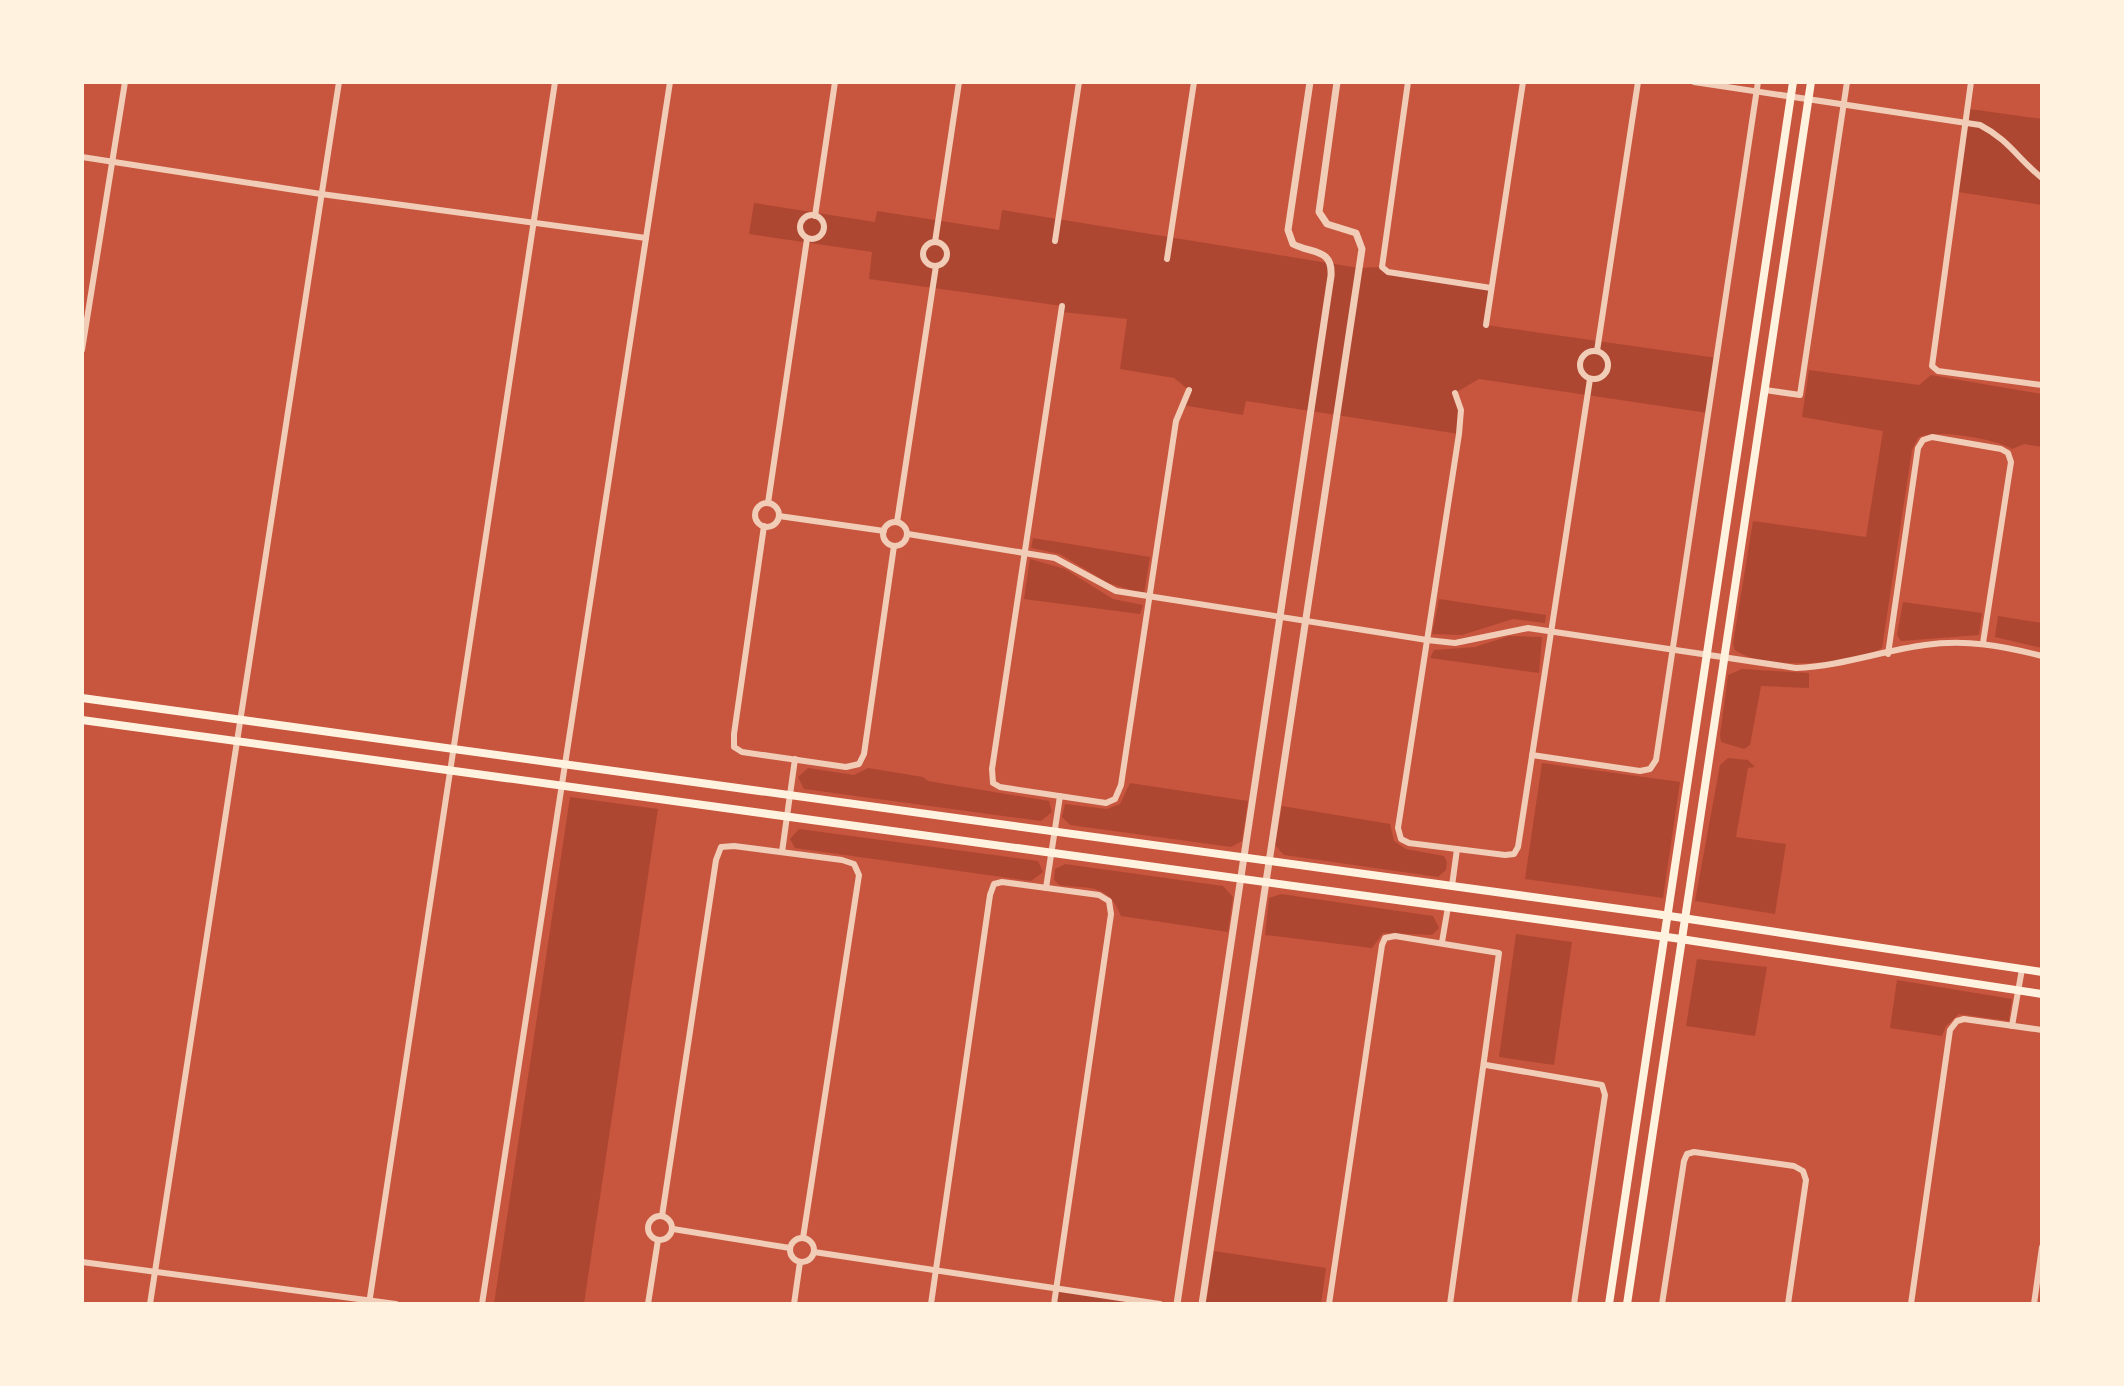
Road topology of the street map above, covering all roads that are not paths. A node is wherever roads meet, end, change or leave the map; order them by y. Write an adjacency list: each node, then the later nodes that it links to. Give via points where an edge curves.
1 (125, 82): 26 (street)
2 (339, 82): 28 (street)
3 (555, 82): 30 (street)
4 (670, 82): 31 (street)
5 (835, 82): 29 (street)
6 (959, 82): 34 (street)
7 (1079, 82): 33 (street)
8 (1194, 82): 35 (street)
9 (1310, 82): 56 (street, via 1288,230 1293,244 1325,254 1332,268)
10 (1337, 82): 57 (street, via 1319,212 1327,224 1356,233 1362,249)
11 (1408, 82): 37 (street, via 1382,267)
12 (1523, 82): 37 (street)
13 (1638, 82): 41 (street)
14 (1694, 82): 20 (street)
15 (1758, 82): 20 (street)
16 (1793, 82): 21 (main road)
17 (1811, 82): 22 (main road)
18 (1847, 82): 23 (street)
19 (1971, 82): 24 (street)
20 (1757, 91): 21 (street); 61 (street)
21 (1791, 97): 22 (street); 63 (main road)
22 (1805, 98): 23 (street); 45 (main road)
23 (1844, 103): 24 (street); 45 (street, via 1800,395)
24 (1965, 122): 27 (street, via 2012,144); 43 (street, via 1932,366)
25 (82, 157): 26 (street)
26 (113, 160): 28 (street); 40 (street)
27 (2042, 178)
28 (321, 194): 30 (street); 68 (street)
29 (815, 216): 32 (street, via 801,221 800,232); 32 (street, via 823,232)
30 (534, 221): 31 (street); 70 (street)
31 (646, 238): 73 (street)
32 (807, 239): 47 (street)
33 (1055, 241)
34 (935, 242): 36 (street, via 947,253); 36 (street, via 923,255)
35 (1167, 259)
36 (936, 266): 49 (street)
37 (1491, 288): 39 (street)
38 (1062, 306): 54 (street)
39 (1486, 325)
40 (82, 350)
41 (1597, 351): 42 (street, via 1585,354 1580,364); 42 (street, via 1607,368 1602,376)
42 (1590, 379): 58 (street)
43 (2042, 385)
44 (1189, 390): 55 (street, via 1176,421)
45 (1765, 390): 65 (main road)
46 (1455, 393): 59 (street, via 1461,410 1459,434)
47 (768, 503): 48 (street, via 776,506); 50 (street, via 755,513)
48 (779, 516): 50 (street, via 773,525); 51 (street)
49 (897, 522): 51 (street); 52 (street)
50 (764, 526): 72 (street, via 734,747)
51 (884, 531): 53 (street)
52 (908, 534): 53 (street); 54 (street)
53 (894, 546): 72 (street, via 864,754 859,764 846,767)
54 (1025, 552): 55 (street, via 1055,558 1116,591); 77 (street, via 993,783)
55 (1149, 598): 56 (street); 77 (street, via 1115,799 1106,803)
56 (1280, 618): 57 (street); 83 (street)
57 (1305, 622): 59 (street); 84 (street)
58 (1551, 631): 59 (street, via 1509,630 1455,643); 61 (street); 71 (street)
59 (1427, 640): 80 (street, via 1398,828 1401,839 1409,843)
60 (1983, 643): 62 (street, via 1925,645); 62 (street, via 2011,462 2008,453 1932,437 1918,448); 64 (street)
61 (1673, 649): 63 (street); 71 (street, via 1656,760 1650,769)
62 (1888, 654): 65 (street, via 1796,668)
63 (1707, 655): 65 (street); 90 (main road)
64 (2042, 656)
65 (1724, 658): 90 (main road)
66 (82, 698): 68 (main road)
67 (82, 720): 69 (main road)
68 (239, 721): 69 (street); 70 (main road)
69 (237, 742): 74 (main road); 111 (street)
70 (453, 749): 73 (main road); 74 (street)
71 (1532, 755): 80 (street, via 1514,854)
72 (795, 759): 76 (street)
73 (563, 764): 75 (street); 76 (main road)
74 (449, 770): 75 (main road); 113 (street)
75 (561, 786): 78 (main road); 116 (street)
76 (790, 796): 78 (street); 79 (main road)
77 (1060, 796): 79 (street)
78 (786, 817): 81 (street); 82 (main road)
79 (1055, 832): 82 (street); 83 (main road)
80 (1457, 849): 87 (street)
81 (782, 852): 101 (street, via 721,847 716,860); 103 (street, via 854,864 859,875)
82 (1052, 853): 85 (main road); 88 (street)
83 (1244, 858): 84 (main road); 85 (street)
84 (1269, 861): 86 (street); 87 (main road)
85 (1240, 878): 86 (main road); 122 (street)
86 (1267, 882): 89 (main road); 123 (street)
87 (1452, 886): 90 (main road)
88 (1046, 888): 110 (street, via 994,884); 112 (street, via 1099,895 1109,901 1111,914)
89 (1448, 907): 91 (main road); 93 (street)
90 (1677, 917): 91 (main road); 92 (main road); 94 (main road)
91 (1665, 936): 92 (main road); 127 (main road)
92 (1682, 939): 96 (main road); 128 (main road)
93 (1442, 942): 100 (street, via 1499,953); 124 (street, via 1385,938)
94 (2022, 969): 95 (main road); 96 (street)
95 (2042, 972)
96 (2018, 990): 97 (main road); 98 (street)
97 (2042, 994)
98 (2012, 1026): 99 (street); 131 (street, via 1957,1021 1948,1040)
99 (2042, 1030)
100 (1486, 1065): 125 (street); 126 (street, via 1602,1085 1605,1095)
101 (662, 1216): 102 (street); 104 (street, via 649,1224 651,1236)
102 (673, 1229): 104 (street, via 668,1238); 106 (street)
103 (803, 1238): 106 (street); 107 (street, via 813,1244)
104 (658, 1240): 117 (street)
105 (2042, 1247): 132 (street)
106 (790, 1248): 109 (street)
107 (814, 1252): 109 (street); 110 (street)
108 (82, 1262): 111 (street)
109 (800, 1262): 118 (street)
110 (936, 1270): 112 (street); 119 (street)
111 (155, 1272): 113 (street); 114 (street)
112 (1056, 1288): 120 (street); 121 (street)
113 (369, 1302): 115 (street)
114 (150, 1304)
115 (396, 1304)
116 (482, 1304)
117 (648, 1304)
118 (794, 1304)
119 (931, 1304)
120 (1054, 1304)
121 (1160, 1304)
122 (1177, 1304)
123 (1202, 1304)
124 (1329, 1304)
125 (1450, 1304)
126 (1574, 1304)
127 (1609, 1304)
128 (1627, 1304)
129 (1662, 1304): 130 (street, via 1687,1154 1803,1171)
130 (1788, 1304)
131 (1911, 1304)
132 (2034, 1304)

